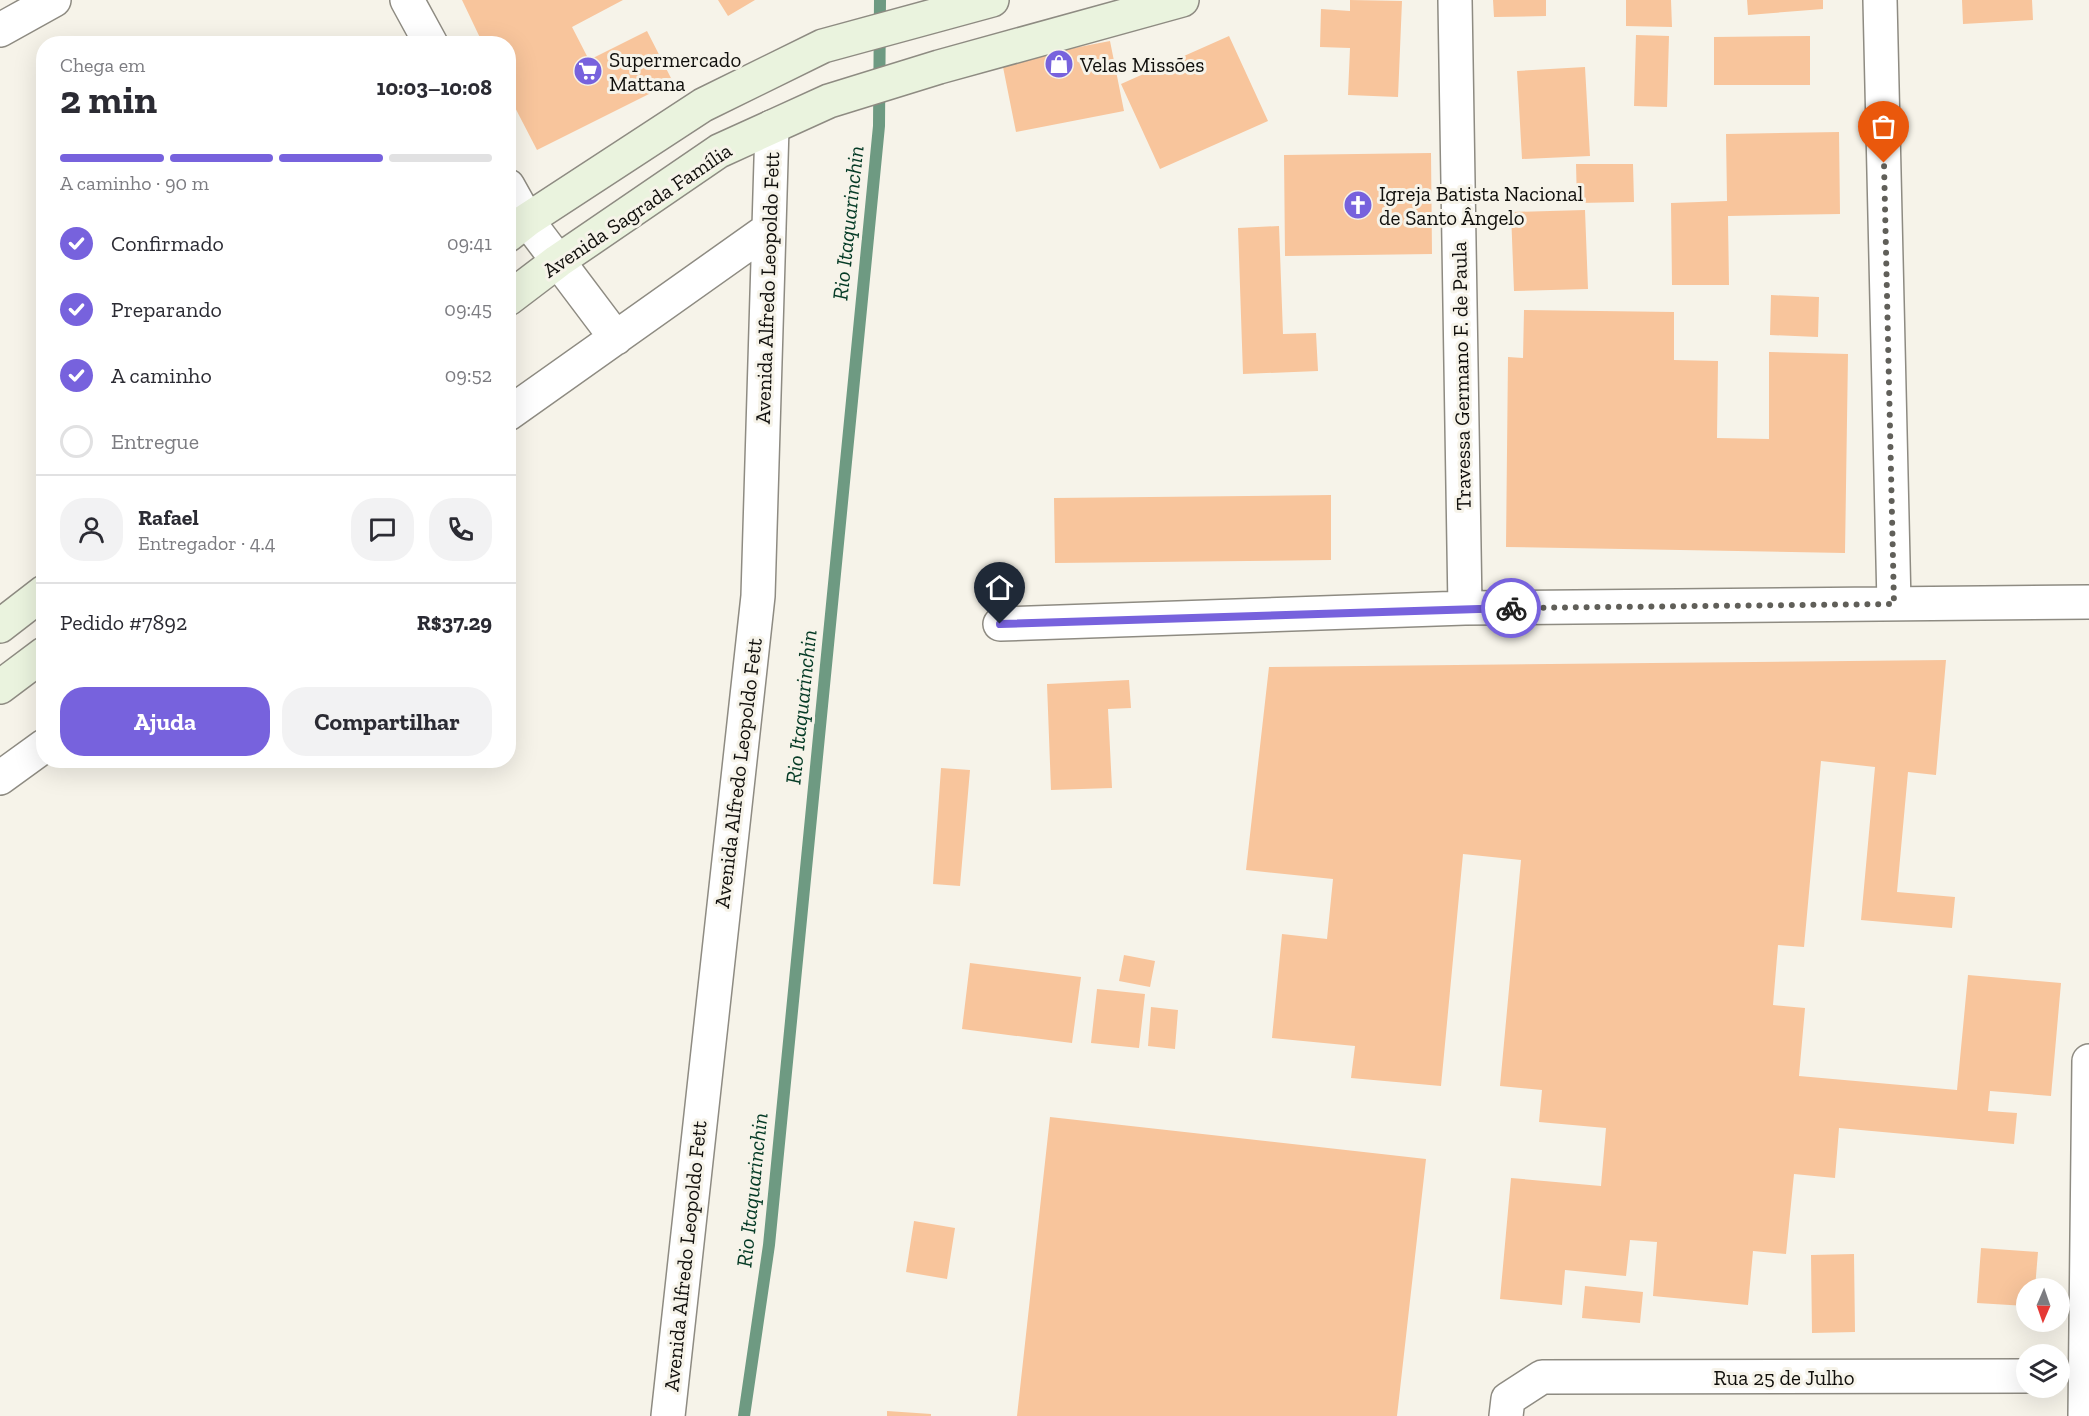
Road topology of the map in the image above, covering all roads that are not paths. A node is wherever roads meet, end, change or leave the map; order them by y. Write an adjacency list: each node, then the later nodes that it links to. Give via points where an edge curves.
1 (54, 0): 7 (street)
2 (407, 0): 8 (street)
3 (992, 0): 10 (main road, via 823,46 703,105)
4 (1182, 0): 9 (main road, Avenida Sagrada Família, via 939,67 830,101)
5 (1455, 0): 19 (street, Travessa Germano F. de Paula)
6 (1880, 0): 18 (street)
7 (0, 30)
8 (427, 36)
9 (772, 127): 11 (street, Avenida Alfredo Leopoldo Fett); 12 (main road, Avenida Sagrada Família, via 719,152)
10 (518, 227): 12 (street)
11 (769, 229): 14 (street); 29 (street, Avenida Alfredo Leopoldo Fett, via 758,596)
12 (558, 261): 13 (main road, Avenida Sagrada Família); 14 (street)
13 (516, 293)
14 (616, 338): 15 (street)
15 (516, 408)
16 (36, 598): 21 (main road)
17 (2089, 602): 18 (street)
18 (1894, 604): 19 (street)
19 (1465, 608): 20 (street)
20 (1000, 624)
21 (0, 626)
22 (36, 660): 23 (main road)
23 (0, 687)
24 (36, 752): 25 (street)
25 (0, 778)
26 (2089, 1061): 28 (street)
27 (2016, 1376): 30 (street, Rua 25 de Julho, via 1542,1377 1508,1399)
28 (2078, 1376): 31 (street)
29 (668, 1416)
30 (1506, 1416)
31 (2085, 1416)

